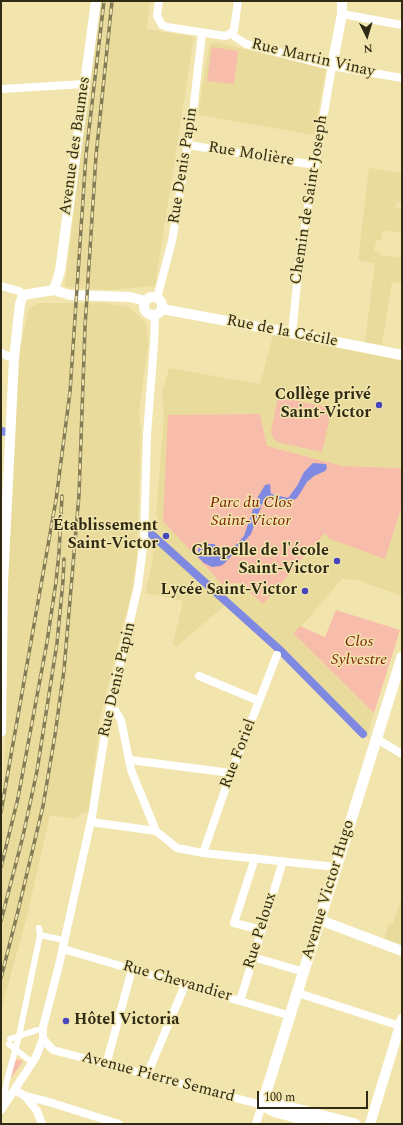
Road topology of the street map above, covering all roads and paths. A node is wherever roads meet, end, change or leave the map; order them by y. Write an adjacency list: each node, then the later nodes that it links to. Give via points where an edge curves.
1 (96, 1): 11 (street, Avenue des Baumes)
2 (159, 1): 7 (street, Rue Martin Vinay, via 157,12 162,25)
3 (238, 1): 8 (street)
4 (342, 1): 5 (street)
5 (342, 14): 6 (street); 9 (street)
6 (402, 25)
7 (202, 33): 8 (street, Rue Martin Vinay, via 225,36); 13 (street, Rue Denis Papin)
8 (232, 33): 9 (street, Rue Martin Vinay, via 246,44)
9 (332, 66): 10 (street, Rue Martin Vinay); 14 (street, Chemin de Saint-Joseph)
10 (402, 78)
11 (84, 84): 12 (street); 16 (street, Avenue des Baumes, via 60,271)
12 (1, 89)
13 (188, 145): 14 (street, Rue Molière); 18 (street, Rue Denis Papin, via 172,241)
14 (315, 165): 21 (street, Chemin de Saint-Joseph, via 300,254)
15 (1, 286): 17 (street)
16 (54, 290): 17 (street); 19 (street, via 70,295 130,297)
17 (23, 294): 24 (street)
18 (156, 298): 19 (street); 20 (street, via 162,303)
19 (146, 301): 20 (street, via 145,311 148,314)
20 (158, 312): 21 (street, Rue de la Cécile); 32 (street, Rue Denis Papin, via 147,435 141,567)
21 (292, 333): 23 (street, Rue de la Cécile)
22 (1, 353): 24 (street)
23 (402, 355)
24 (14, 358): 25 (street)
25 (2, 583): 28 (street)
26 (277, 656): 31 (street, Rue Foriel)
27 (402, 657): 34 (main road, Avenue Victor Hugo)
28 (1, 665): 30 (street)
29 (199, 676): 31 (street)
30 (1, 695): 33 (street)
31 (260, 701): 37 (street, Rue Foriel)
32 (110, 708): 36 (street, via 115,710 121,720); 38 (street, Rue Denis Papin)
33 (1, 732)
34 (377, 739): 35 (street); 43 (main road, Avenue Victor Hugo)
35 (402, 754)
36 (130, 760): 37 (street); 39 (street, via 131,770)
37 (231, 773): 40 (street, Rue Foriel)
38 (91, 822): 39 (street); 47 (street, Rue Denis Papin)
39 (156, 831): 40 (street, via 177,848)
40 (203, 853): 41 (street)
41 (255, 858): 42 (street); 45 (street, via 234,922)
42 (283, 862): 43 (street); 45 (street, Rue Peloux)
43 (336, 867): 44 (main road, Avenue Victor Hugo)
44 (320, 920): 48 (street); 51 (main road, Avenue Victor Hugo)
45 (262, 930): 49 (street, Rue Peloux)
46 (59, 939): 58 (street, via 40,931)
47 (63, 949): 50 (street, Rue Chevandier); 59 (street, Rue Denis Papin, via 43,1027)
48 (402, 951)
49 (253, 957): 51 (street); 54 (street, Rue Peloux)
50 (132, 969): 52 (street, Rue Chevandier); 63 (street)
51 (304, 972): 53 (main road, Avenue Victor Hugo)
52 (186, 985): 54 (street, Rue Chevandier); 64 (street)
53 (298, 993): 55 (main road, Avenue Victor Hugo); 56 (street)
54 (240, 1001): 55 (street, Rue Chevandier)
55 (291, 1016): 68 (main road, Avenue Victor Hugo)
56 (401, 1022): 75 (street)
57 (37, 1030): 58 (street)
58 (19, 1036): 60 (street); 60 (street, via 10,1041)
59 (43, 1039): 61 (street); 62 (street, Rue Denis Papin)
60 (15, 1049): 62 (street); 67 (street)
61 (53, 1050): 62 (street); 63 (street, Avenue Pierre Semard)
62 (32, 1059): 65 (street, Rue Denis Papin)
63 (106, 1064): 64 (street, Avenue Pierre Semard)
64 (147, 1075): 68 (street, Avenue Pierre Semard)
65 (15, 1090): 66 (street); 69 (street, Rue Denis Papin)
66 (26, 1096): 70 (street, via 37,1111); 71 (street)
67 (4, 1100)
68 (262, 1105): 72 (street, Avenue Victor Hugo); 73 (main road, via 276,1112); 74 (main road, via 277,1104)
69 (1, 1110)
70 (42, 1124)
71 (118, 1124)
72 (256, 1124)
73 (321, 1124)
74 (355, 1124)
75 (370, 1124)

